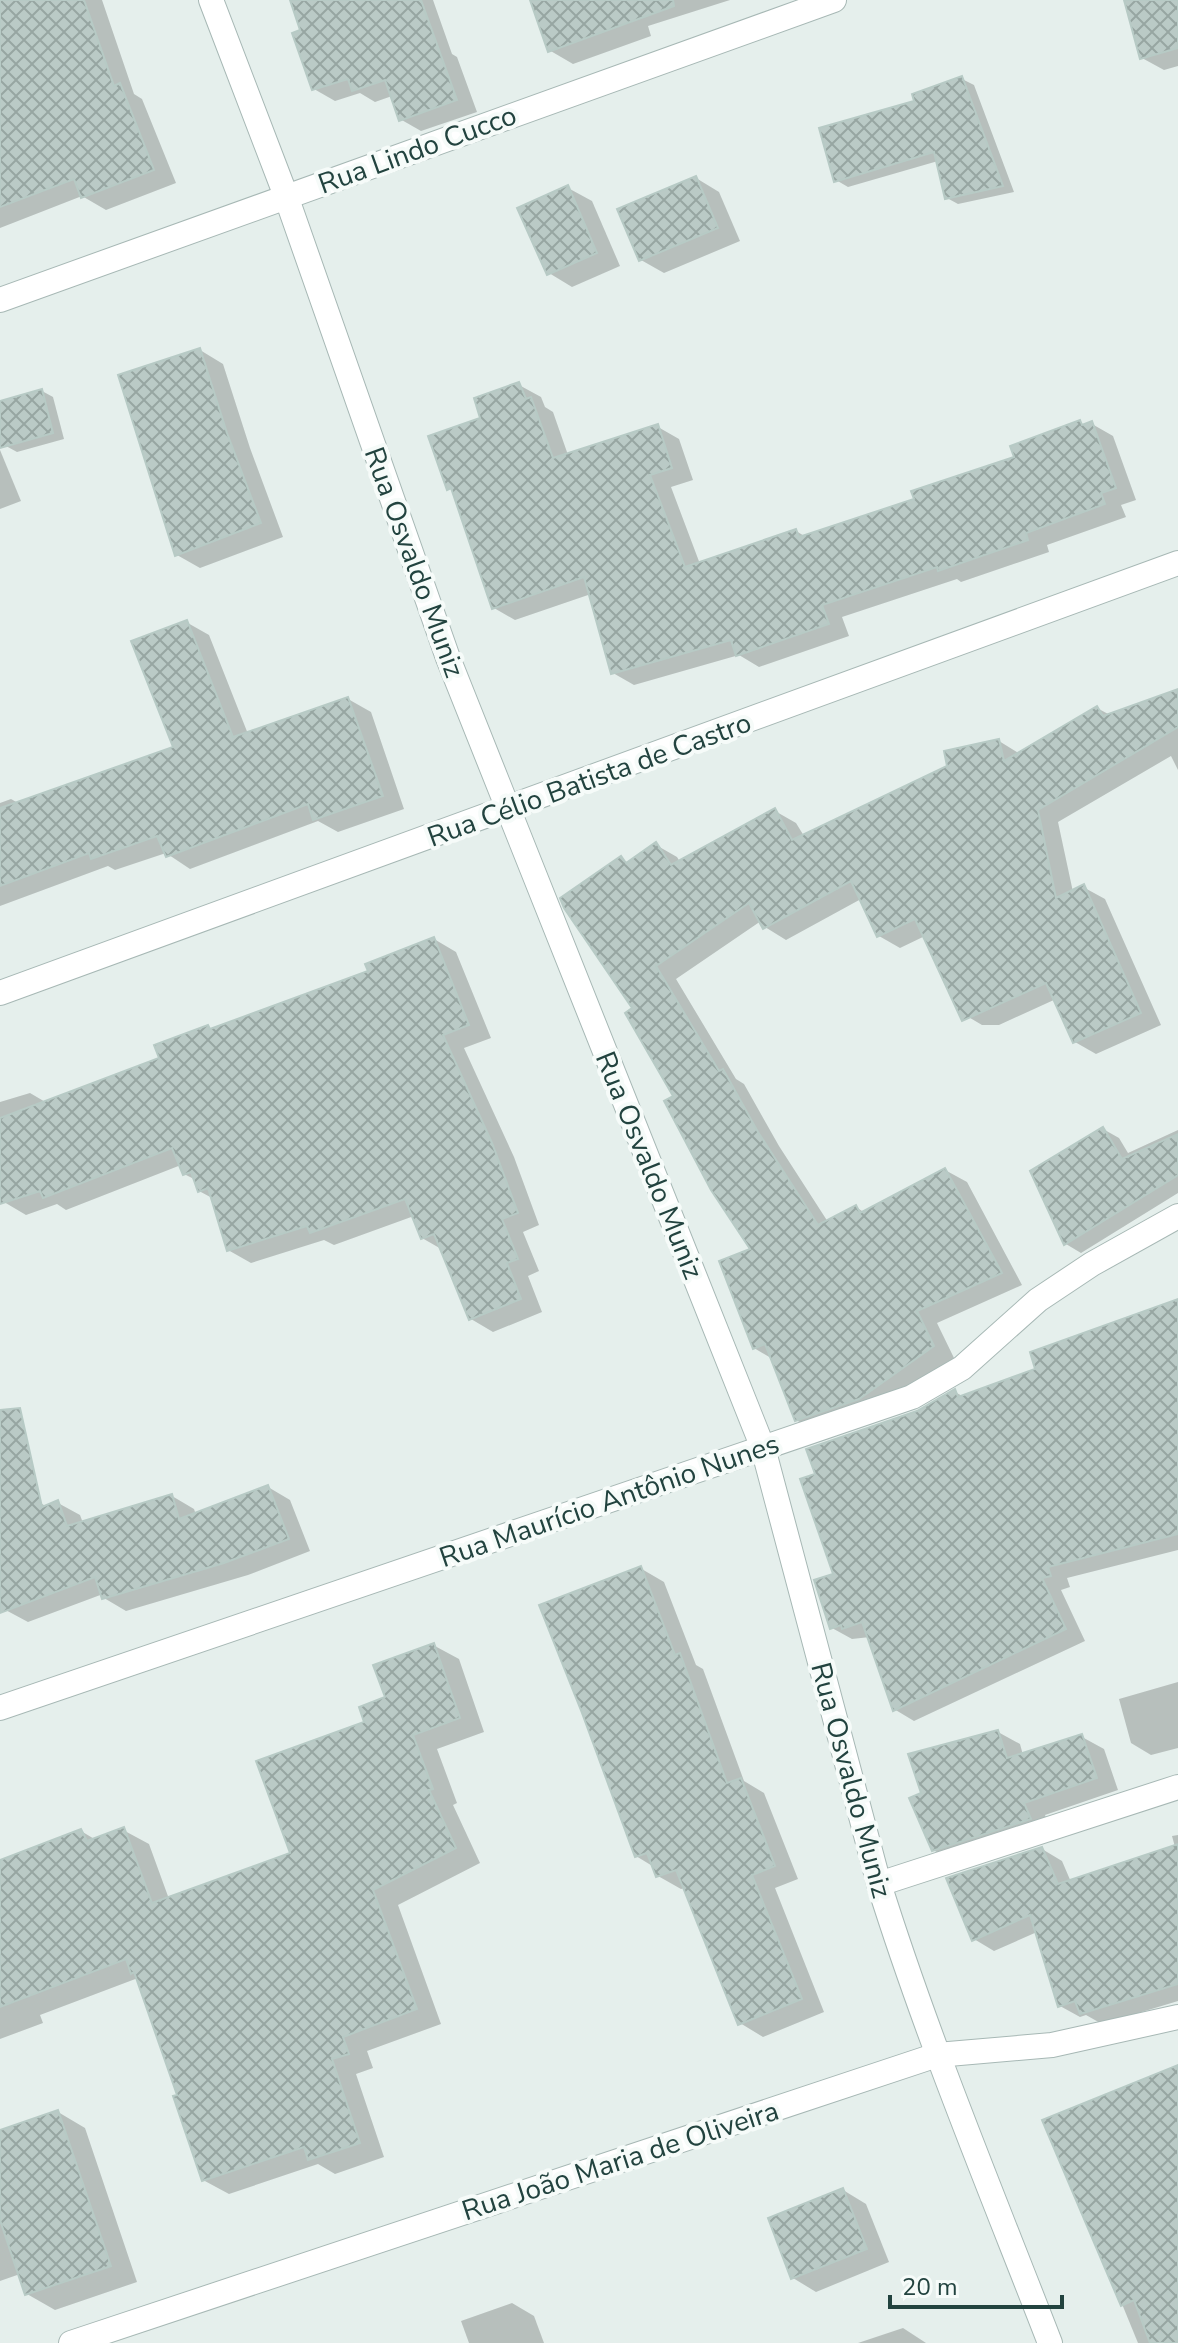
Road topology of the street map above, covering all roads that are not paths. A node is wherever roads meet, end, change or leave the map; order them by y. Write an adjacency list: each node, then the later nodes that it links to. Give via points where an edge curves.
1 (211, 0): 3 (street, Rua Osvaldo Muniz)
2 (834, 0): 3 (street, Rua Lindo Cucco)
3 (286, 196): 4 (street, Rua Lindo Cucco); 6 (street, Rua Osvaldo Muniz, via 448,658)
4 (0, 300)
5 (1178, 563): 6 (street, Rua Célio Batista de Castro)
6 (508, 810): 7 (street, Rua Célio Batista de Castro); 9 (street, Rua Osvaldo Muniz)
7 (0, 993)
8 (1178, 1216): 9 (street, Rua Maurício Antônio Nunes, via 1038,1300 962,1368 912,1397)
9 (763, 1448): 10 (street, Rua Maurício Antônio Nunes); 12 (street, Rua Osvaldo Muniz)
10 (0, 1708)
11 (1178, 1787): 12 (street)
12 (879, 1884): 14 (street, Rua Osvaldo Muniz)
13 (1178, 2017): 14 (street, Rua João Maria de Oliveira, via 1052,2045)
14 (937, 2055): 15 (street, Rua João Maria de Oliveira); 16 (street, Rua Osvaldo Muniz)
15 (71, 2343)
16 (1050, 2343)

